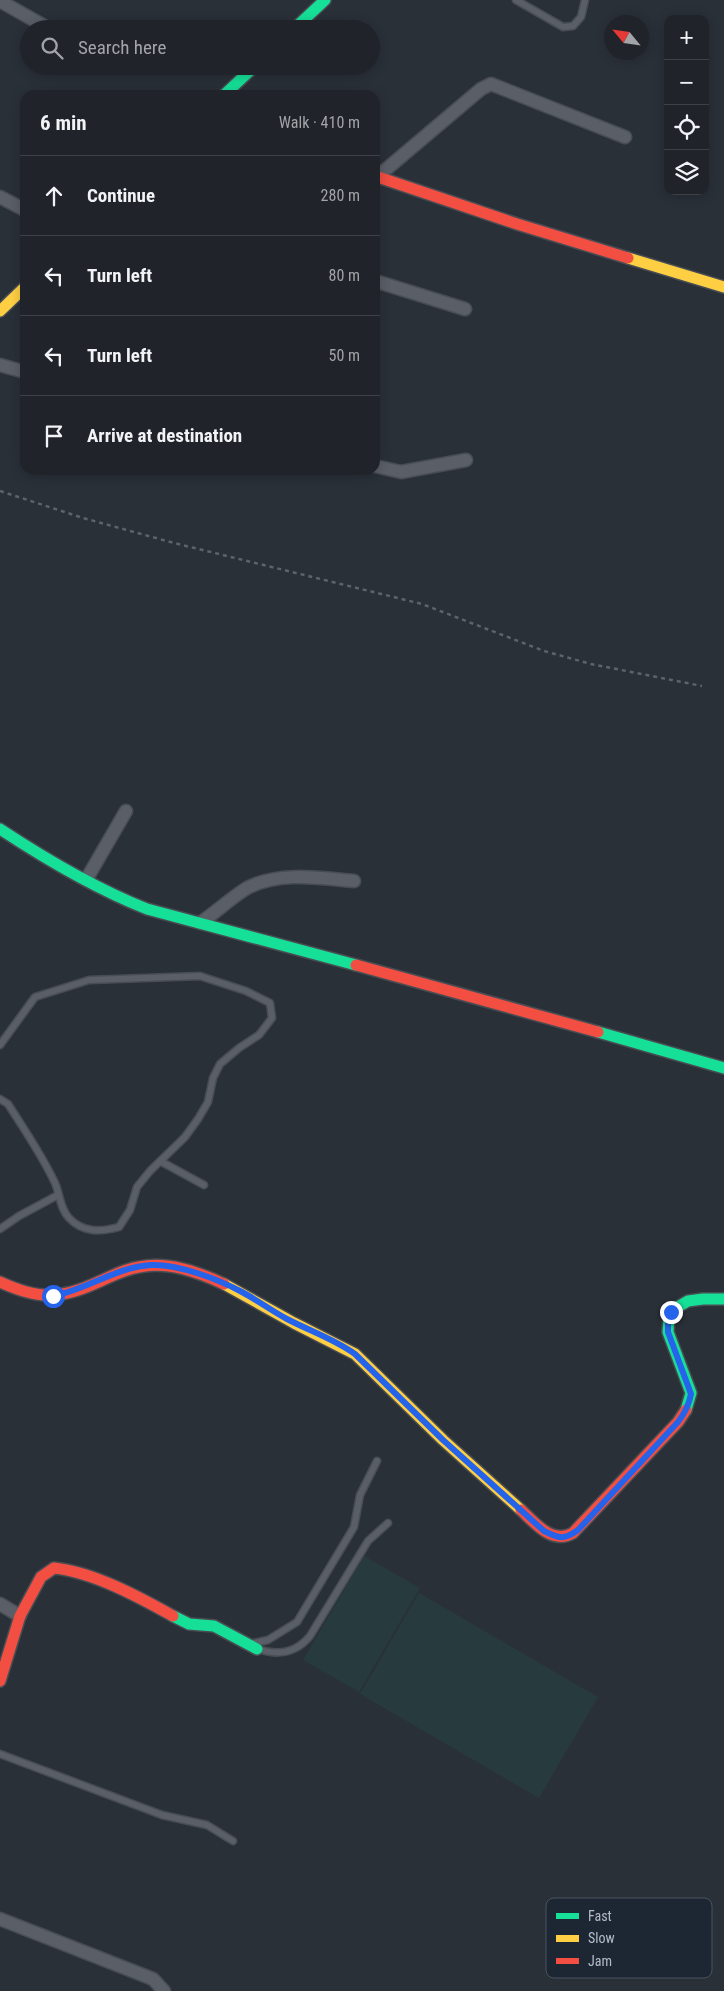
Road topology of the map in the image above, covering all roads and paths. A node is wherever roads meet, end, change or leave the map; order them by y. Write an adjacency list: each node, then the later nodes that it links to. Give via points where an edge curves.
1 (516, 0): 2 (lane, via 562,27 573,26 581,16)
2 (585, 0)
3 (0, 1): 5 (street)
4 (321, 1): 6 (street)
5 (34, 20)
6 (303, 20)
7 (245, 75): 8 (street)
8 (229, 90)
9 (625, 137): 10 (street, via 491,84)
10 (380, 173)
11 (380, 177): 15 (street, via 517,224)
12 (0, 197): 13 (street)
13 (20, 207)
14 (380, 283): 17 (street)
15 (724, 286)
16 (20, 292): 18 (street)
17 (465, 309)
18 (0, 311)
19 (0, 365): 20 (street)
20 (20, 371)
21 (466, 460): 22 (street, via 401,472)
22 (380, 467)
23 (0, 491): 24 (path, via 174,543 422,604 544,651 591,664)
24 (702, 686)
25 (126, 811): 27 (street)
26 (0, 829): 27 (street)
27 (86, 880): 29 (street, via 136,906 175,919)
28 (354, 881): 29 (street, via 308,876 273,879 248,888)
29 (200, 923): 31 (street)
30 (0, 1045): 33 (lane, via 35,997 89,980 200,976 246,991 270,1003 272,1018 259,1035 220,1064 208,1102 198,1119)
31 (724, 1068)
32 (0, 1099): 35 (lane, via 8,1104 25,1131)
33 (160, 1161): 34 (lane); 35 (lane, via 138,1187 130,1210 118,1227 101,1232 87,1230 69,1218)
34 (204, 1185)
35 (58, 1195): 36 (lane)
36 (0, 1229)
37 (0, 1282): 38 (street, via 53,1296 135,1267 152,1265 218,1280 301,1326 340,1343 355,1354 443,1440 544,1531 561,1538 578,1530 678,1422 690,1403 691,1394 668,1332 671,1312 689,1302)
38 (724, 1299)
39 (377, 1461): 43 (lane, via 360,1495 354,1527 297,1622)
40 (388, 1523): 43 (lane, via 368,1541 303,1644 284,1652 266,1652)
41 (0, 1604): 42 (street)
42 (20, 1616): 43 (street, via 40,1578 54,1568 63,1568 142,1599 189,1624 214,1626); 44 (street)
43 (253, 1646)
44 (0, 1681)
45 (0, 1754): 46 (lane, via 162,1815 207,1825)
46 (233, 1841)
47 (0, 1919): 48 (street, via 153,1979)
48 (164, 1991)

